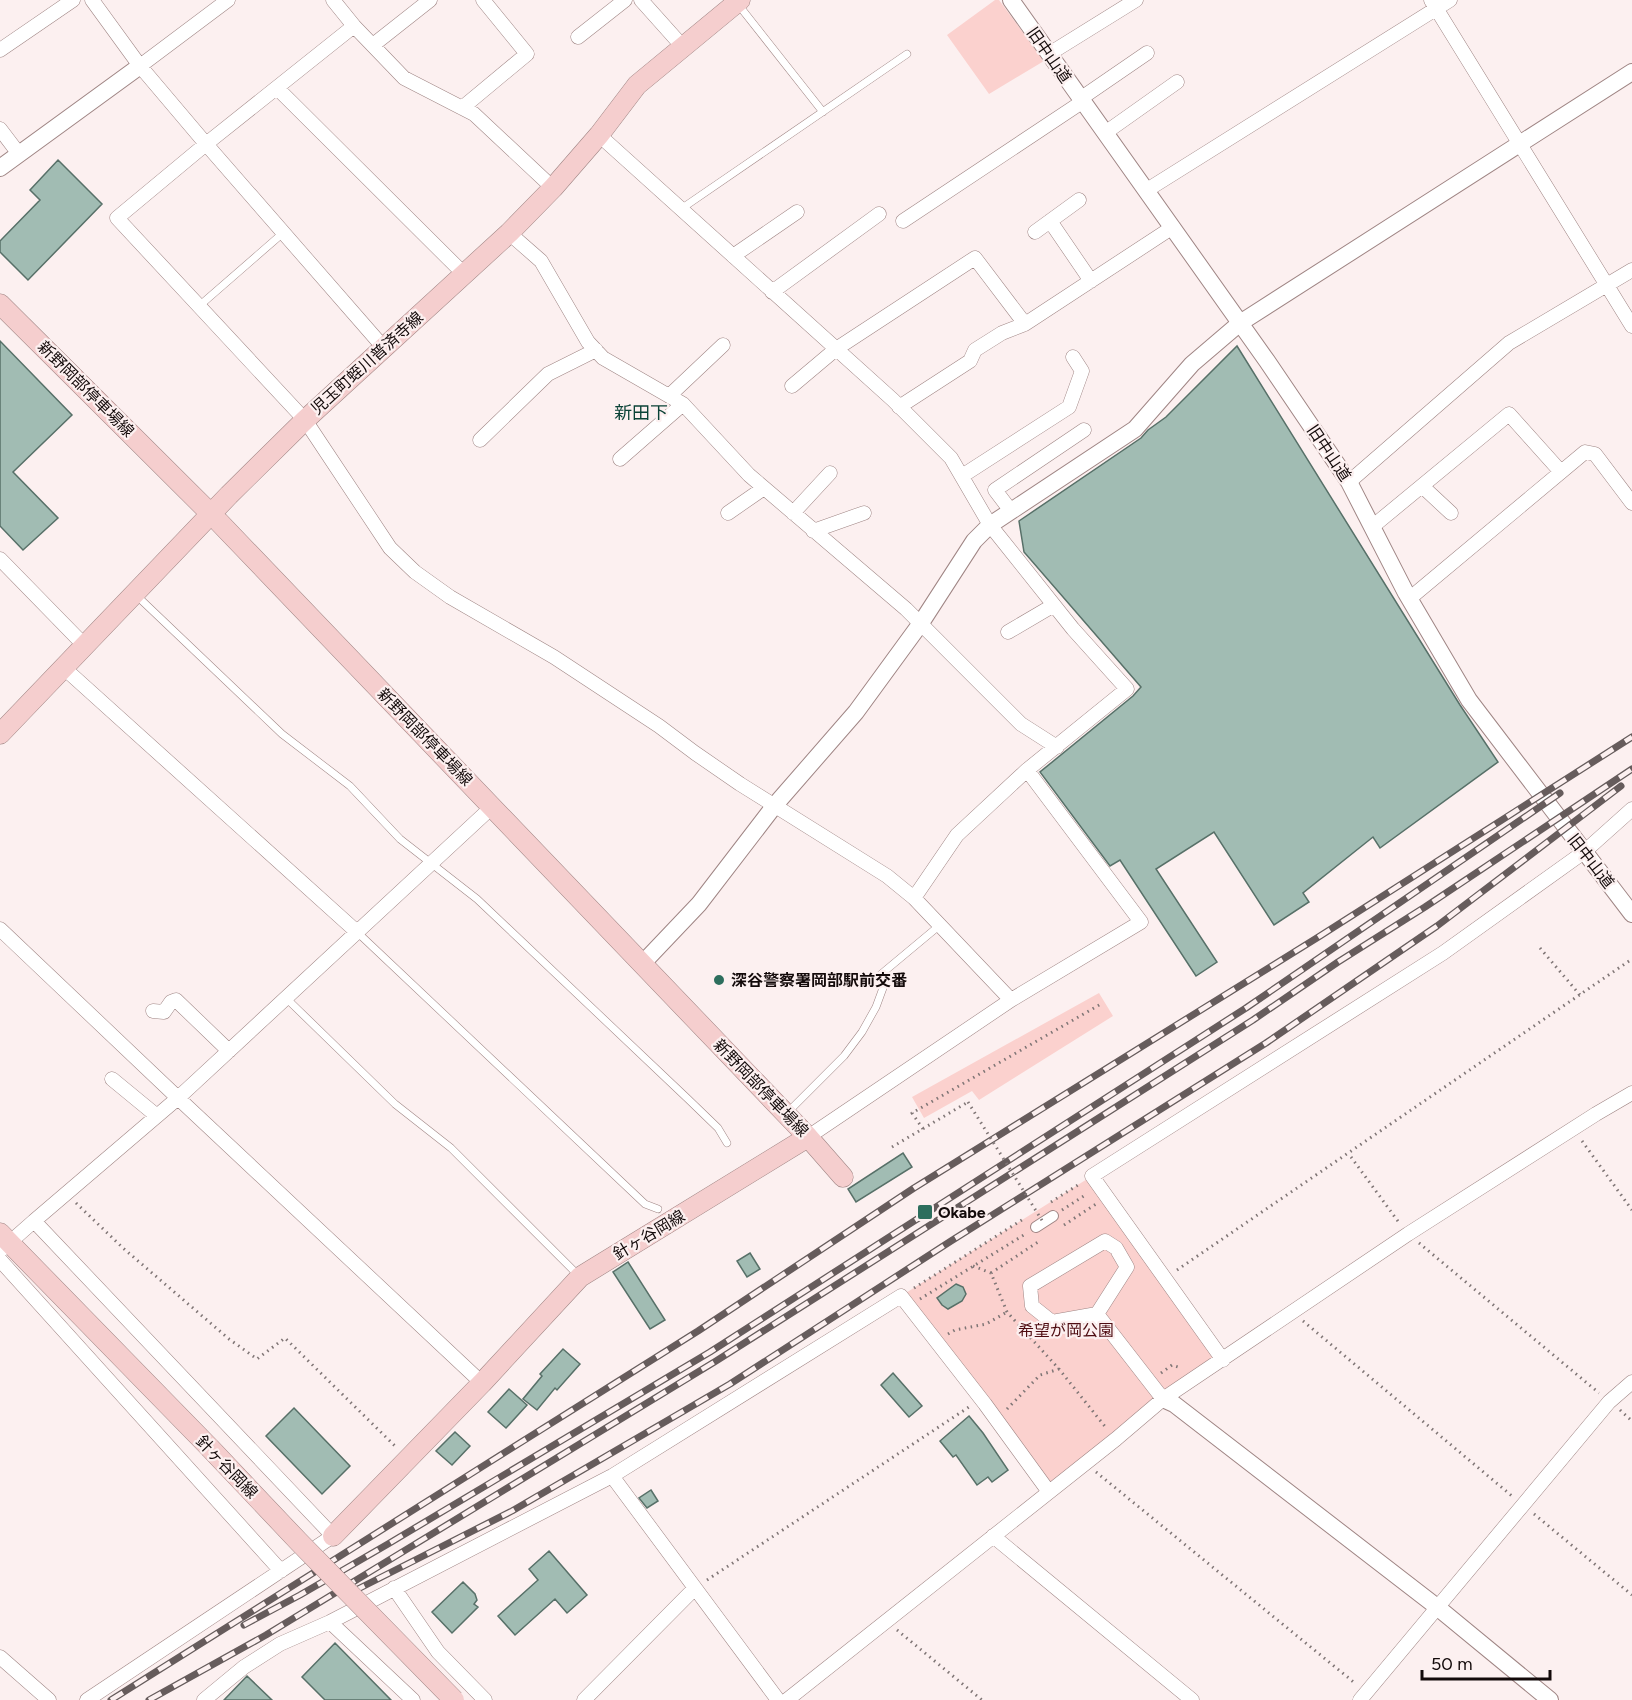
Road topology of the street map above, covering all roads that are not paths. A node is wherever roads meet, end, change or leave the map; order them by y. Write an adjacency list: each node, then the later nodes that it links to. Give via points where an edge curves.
1 (74, 0): 18 (street)
2 (92, 0): 22 (street)
3 (228, 0): 22 (street)
4 (333, 0): 14 (street)
5 (430, 0): 16 (street)
6 (483, 0): 27 (street, via 527,54)
7 (625, 0): 15 (street)
8 (641, 0): 17 (street)
9 (1011, 0): 21 (street, 旧中山道)
10 (1136, 0): 21 (street)
11 (1450, 0): 13 (street)
12 (739, 1): 17 (main road, 児玉町蛭川普済寺線); 28 (lane)
13 (1433, 4): 33 (street); 37 (street)
14 (354, 26): 16 (street); 25 (street)
15 (578, 37)
16 (372, 45): 27 (street, via 404,78)
17 (683, 47): 31 (main road, 児玉町蛭川普済寺線, via 638,85)
18 (0, 50)
19 (1147, 53): 26 (street)
20 (907, 54): 28 (lane)
21 (1049, 54): 26 (street, 旧中山道)
22 (140, 66): 32 (street); 34 (street)
23 (1632, 72): 33 (street)
24 (1177, 82): 30 (street)
25 (277, 88): 32 (street); 50 (street)
26 (1081, 100): 30 (street, 旧中山道); 42 (street)
27 (462, 108): 36 (street, via 474,114)
28 (823, 112): 39 (lane)
29 (0, 129): 34 (street)
30 (1105, 133): 37 (street, 旧中山道)
31 (599, 135): 36 (main road, 児玉町蛭川普済寺線); 39 (street)
32 (206, 144): 46 (street); 55 (street, via 117,218)
33 (1519, 144): 52 (street); 56 (street)
34 (19, 154): 35 (street)
35 (0, 168)
36 (553, 188): 47 (main road, 児玉町蛭川普済寺線)
37 (1147, 190): 44 (street, 旧中山道)
38 (1079, 200): 43 (street)
39 (681, 209): 48 (street)
40 (797, 212): 48 (street)
41 (879, 214): 53 (street)
42 (903, 221)
43 (1050, 221): 45 (street); 51 (street)
44 (1173, 227): 51 (street); 56 (street, 旧中山道)
45 (1035, 232)
46 (284, 233): 55 (lane); 60 (street)
47 (509, 233): 50 (main road, 児玉町蛭川普済寺線); 62 (street, via 541,261)
48 (733, 256): 53 (street)
49 (1632, 270): 52 (street)
50 (465, 274): 60 (main road, 児玉町蛭川普済寺線)
51 (1091, 281): 57 (street)
52 (1607, 285): 58 (street); 75 (street, via 1509,343)
53 (772, 292): 61 (street)
54 (0, 304): 80 (main road, 新野岡部停車場線)
55 (198, 307): 68 (street)
56 (1240, 323): 75 (street, 旧中山道); 79 (street, via 1192,364 1135,429)
57 (1025, 324): 61 (street, via 975,258); 67 (street, via 975,350 970,361)
58 (1632, 326)
59 (723, 345): 65 (street)
60 (384, 348): 68 (main road, 児玉町蛭川普済寺線)
61 (836, 349): 64 (street); 67 (street)
62 (596, 350): 65 (street, via 603,358); 70 (street, via 548,374)
63 (1073, 357): 74 (street, via 1082,371 1069,407)
64 (792, 386)
65 (669, 396): 66 (street)
66 (683, 404): 71 (street); 77 (street)
67 (900, 407): 74 (street, via 951,458)
68 (305, 420): 80 (main road, 児玉町蛭川普済寺線); 99 (street, via 390,548 415,572 450,597 554,657)
69 (1084, 430): 79 (street, via 995,490)
70 (480, 440)
71 (620, 459)
72 (1561, 472): 76 (street, via 1509,414); 78 (street, via 1585,452 1595,454); 90 (street)
73 (830, 473): 82 (street)
74 (962, 476): 85 (street)
75 (1349, 482): 86 (street, 旧中山道)
76 (1422, 486): 84 (street); 86 (street)
77 (764, 488): 81 (street); 82 (street)
78 (1632, 503)
79 (1011, 512): 85 (street)
80 (211, 513): 89 (main road, 児玉町蛭川普済寺線); 100 (main road, 新野岡部停車場線)
81 (728, 513)
82 (793, 513): 87 (street)
83 (864, 513): 87 (street)
84 (1451, 513)
85 (990, 525): 91 (street); 92 (street, via 974,541)
86 (1372, 527): 90 (street, 旧中山道)
87 (813, 531): 92 (street)
88 (0, 559): 94 (street)
89 (134, 593): 94 (main road, 児玉町蛭川普済寺線); 103 (lane, via 282,734 350,786)
90 (1409, 599): 102 (street, 旧中山道, via 1469,700)
91 (1054, 605): 93 (street); 97 (street, via 1127,689)
92 (921, 623): 97 (street, via 1021,724); 99 (street, via 856,712)
93 (1008, 632)
94 (84, 645): 95 (main road, 児玉町蛭川普済寺線)
95 (64, 668): 96 (main road, 児玉町蛭川普済寺線); 108 (street)
96 (0, 734)
97 (1057, 747): 98 (street)
98 (1027, 770): 104 (street, via 957,835); 111 (street, via 1141,922)
99 (775, 805): 104 (street, via 887,876); 109 (street, via 699,904)
100 (492, 807): 103 (street); 109 (main road, 新野岡部停車場線)
101 (1632, 809): 102 (street)
102 (1584, 852): 105 (street, 旧中山道); 129 (street, via 1443,953 1092,1176)
103 (431, 864): 108 (street); 120 (lane, via 477,899 718,1128)
104 (914, 898): 106 (street)
105 (1632, 914)
106 (940, 924): 111 (street); 117 (lane, via 880,975 883,988 862,1032 844,1056)
107 (0, 929): 116 (street)
108 (357, 932): 110 (street); 122 (lane, via 645,1204)
109 (642, 964): 117 (main road, 新野岡部停車場線)
110 (286, 998): 113 (street); 127 (lane, via 395,1104 451,1148)
111 (1011, 1000): 119 (street)
112 (153, 1011): 113 (street, via 164,1012 176,1000)
113 (229, 1051): 116 (street)
114 (112, 1079): 118 (street)
115 (1632, 1093): 129 (street, via 1408,1234)
116 (178, 1098): 118 (street); 131 (street)
117 (786, 1114): 119 (main road, 新野岡部停車場線)
118 (157, 1116): 124 (street)
119 (808, 1137): 121 (main road, 新野岡部停車場線); 127 (main road, 針ヶ谷岡線)
120 (727, 1143)
121 (843, 1177)
122 (658, 1209)
123 (1053, 1216): 125 (street)
124 (34, 1221): 126 (street); 135 (street)
125 (1040, 1225)
126 (2, 1247): 137 (street); 148 (main road, 針ヶ谷岡線, bridge, via 210,1448)
127 (580, 1277): 131 (main road, 針ヶ谷岡線)
128 (1097, 1314): 128 (street, via 1052,1322 1032,1305 1030,1286 1105,1241 1116,1248 1128,1267); 132 (street)
129 (1223, 1360): 132 (street)
130 (1632, 1382): 140 (street, via 1609,1402)
131 (482, 1383): 135 (main road, 針ヶ谷岡線)
132 (1163, 1399): 134 (street); 140 (street)
133 (612, 1476): 134 (street, via 905,1301); 138 (street); 139 (street)
134 (1049, 1492): 136 (street)
135 (333, 1536): 137 (street)
136 (993, 1536): 152 (street); 153 (street)
137 (281, 1571): 145 (street)
138 (394, 1588): 141 (street); 149 (street, via 438,1652)
139 (695, 1588): 150 (street); 151 (street)
140 (1437, 1608): 143 (street); 154 (street)
141 (330, 1622): 146 (street, via 280,1644); 147 (street)
142 (0, 1657): 144 (street)
143 (1363, 1696)
144 (49, 1700)
145 (87, 1700)
146 (204, 1700)
147 (413, 1700)
148 (454, 1700)
149 (485, 1700)
150 (584, 1700)
151 (778, 1700)
152 (787, 1700)
153 (1192, 1700)
154 (1550, 1700)

